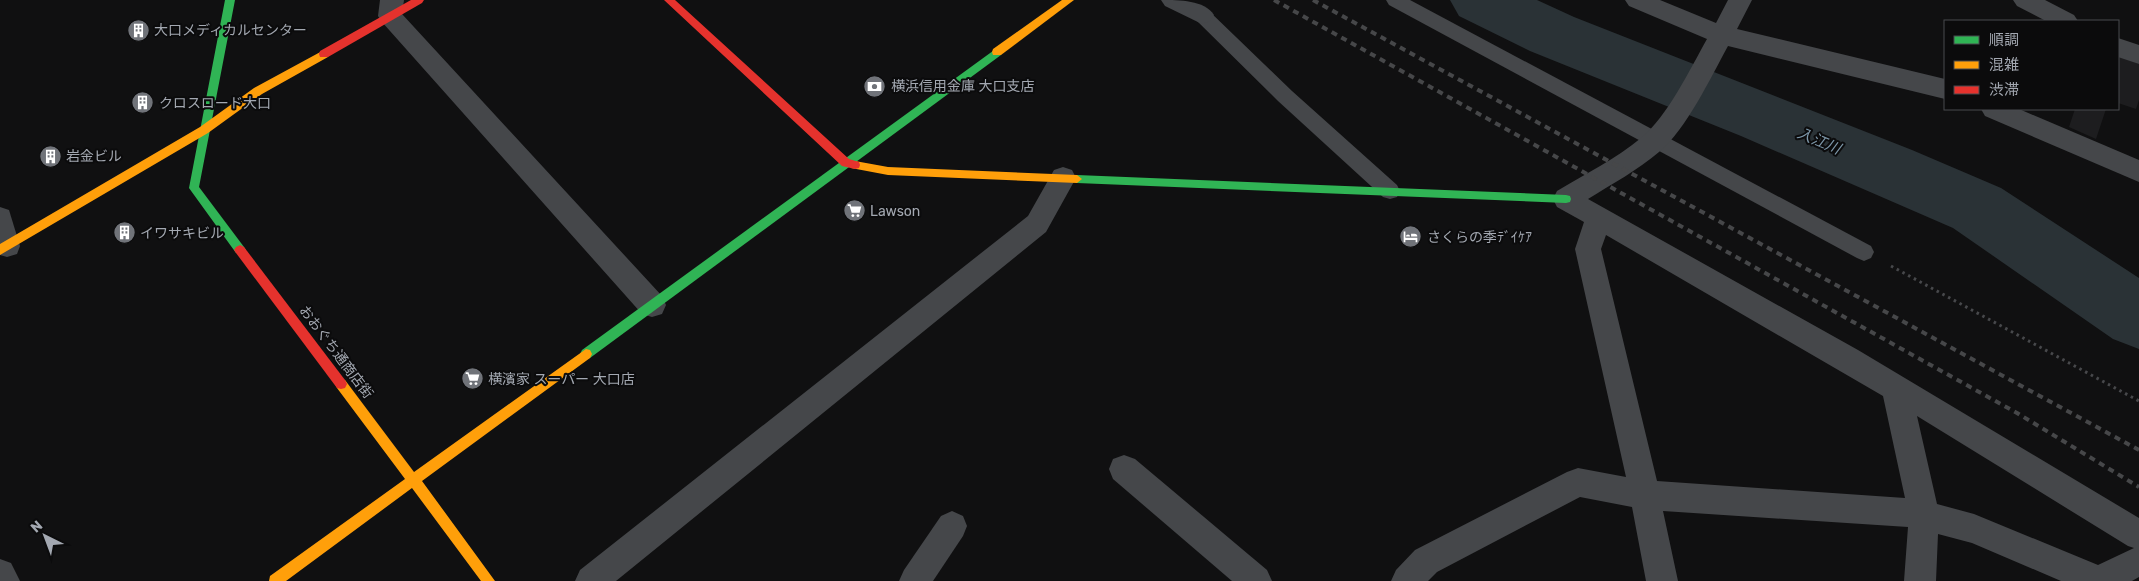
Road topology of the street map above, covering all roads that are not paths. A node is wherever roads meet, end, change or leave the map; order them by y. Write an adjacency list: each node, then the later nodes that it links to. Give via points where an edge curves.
1 (230, 0): 18 (street, おおぐち通商店街)
2 (419, 0): 10 (street)
3 (669, 0): 20 (street)
4 (1069, 0): 20 (street)
5 (1173, 0): 11 (street)
6 (1395, 0): 19 (lane)
7 (1637, 0): 13 (street)
8 (1740, 0): 13 (street)
9 (2025, 0): 12 (street)
10 (391, 8): 18 (street, via 258,91); 29 (street)
11 (1202, 16): 23 (lane)
12 (2064, 20)
13 (1722, 35): 16 (street); 19 (street, via 1678,112)
14 (2119, 47): 15 (street)
15 (2139, 55)
16 (1944, 89)
17 (1996, 110): 21 (street)
18 (204, 130): 27 (street); 32 (street, おおぐち通商店街, via 194,188)
19 (1656, 139): 24 (street, via 1630,160); 28 (lane)
20 (846, 163): 22 (street, via 888,170); 29 (street)
21 (2139, 171)
22 (1063, 178): 23 (street); 42 (street, via 1037,224)
23 (1390, 191): 24 (street)
24 (1566, 199): 25 (street)
25 (1599, 217): 30 (street); 33 (street, via 1588,249)
26 (0, 218): 27 (street)
27 (3, 248)
28 (1864, 252)
29 (652, 305): 32 (street)
30 (1896, 388): 34 (street); 36 (street)
31 (1124, 469): 44 (street)
32 (412, 480): 40 (street); 41 (street, おおぐち通商店街)
33 (1645, 495): 34 (street); 45 (street, via 1578,482 1426,561); 46 (street)
34 (1924, 515): 47 (street); 48 (street, via 1974,529)
35 (952, 526): 43 (street)
36 (2139, 535)
37 (2139, 561): 48 (street)
38 (0, 574): 39 (street)
39 (4, 581)
40 (275, 581)
41 (489, 581)
42 (591, 581)
43 (915, 581)
44 (1256, 581)
45 (1407, 581)
46 (1662, 581)
47 (1920, 581)
48 (2098, 581)

